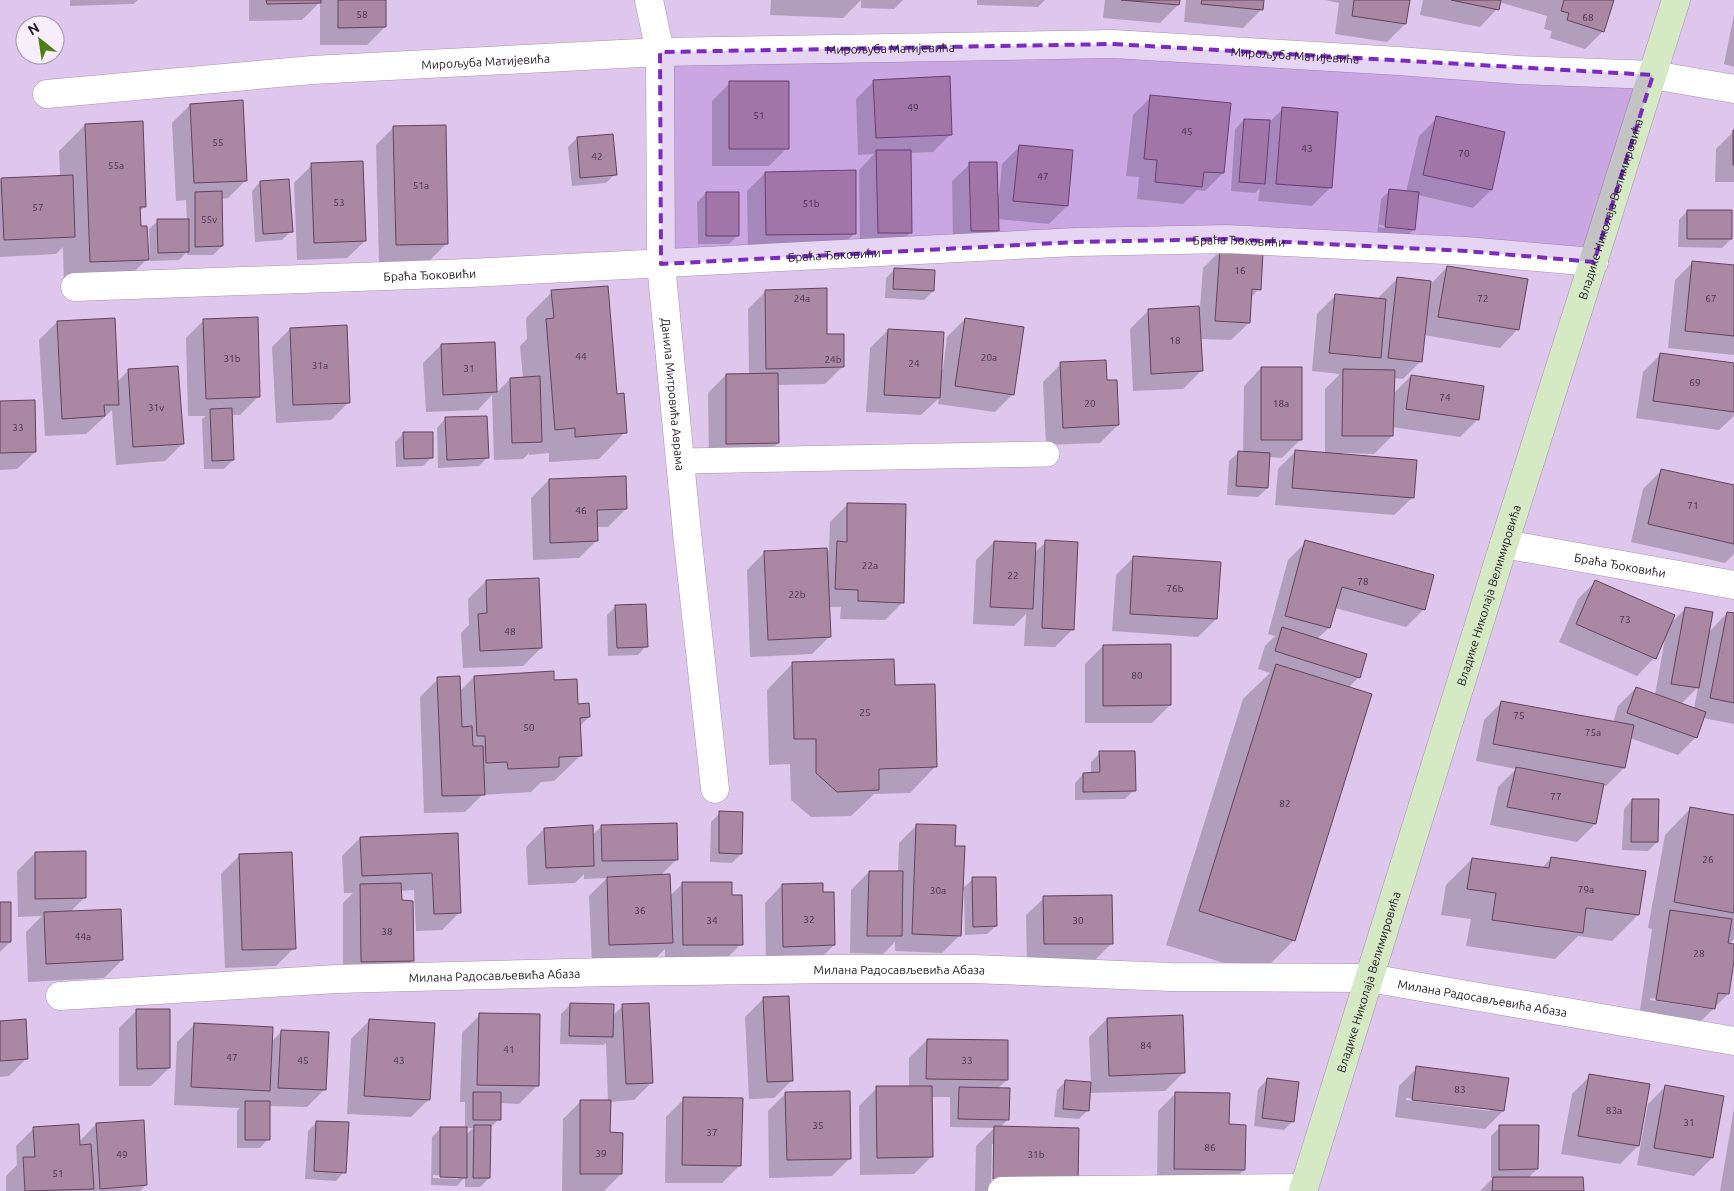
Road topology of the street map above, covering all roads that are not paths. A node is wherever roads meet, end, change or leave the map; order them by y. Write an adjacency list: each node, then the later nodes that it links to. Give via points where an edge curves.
1 (649, 0): 3 (street, Данила Митровића Аврама)
2 (1676, 0): 4 (street, Владике Николаја Велимировића)
3 (660, 52): 4 (street, Мирољуба Матијевића, via 1113,44 1518,70); 6 (street, Мирољуба Матијевића, via 312,70); 8 (street, Данила Митровића Аврама)
4 (1653, 75): 5 (street, Мирољуба Матијевића); 7 (street, Владике Николаја Велимировића)
5 (1734, 89)
6 (47, 94)
7 (1594, 262): 8 (street, Браћа Ђоковићи, via 1466,251 1227,239 1076,242); 12 (street, Владике Николаја Велимировића)
8 (661, 264): 9 (street, Браћа Ђоковићи); 11 (street, Данила Митровића Аврама)
9 (75, 286)
10 (1048, 454): 11 (lane)
11 (682, 461): 14 (street, Данила Митровића Аврама)
12 (1504, 544): 13 (street, Браћа Ђоковићи); 15 (street, Владике Николаја Велимировића)
13 (1734, 585)
14 (715, 789)
15 (1370, 978): 16 (street, Милана Радосављевића Абаза, via 825,969 336,979); 17 (street, Милана Радосављевића Абаза); 18 (street, Владике Николаја Велимировића)
16 (60, 996)
17 (1734, 1041)
18 (1304, 1190): 19 (street)
19 (1002, 1191)

